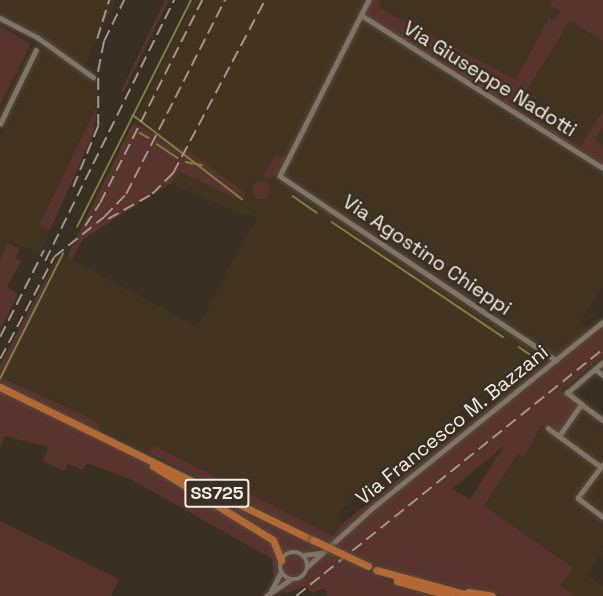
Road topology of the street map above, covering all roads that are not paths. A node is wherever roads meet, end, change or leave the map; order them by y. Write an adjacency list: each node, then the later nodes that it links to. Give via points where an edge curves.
1 (369, 0): 2 (street)
2 (361, 15): 7 (street, Via Giuseppe Nadotti); 9 (street, Via Agostino Chieppi, via 280,176)
3 (0, 18): 5 (street, via 37,37)
4 (36, 50): 6 (street)
5 (93, 77)
6 (0, 124)
7 (603, 168)
8 (603, 322): 9 (street, Via Francesco M. Bazzani)
9 (556, 360): 21 (street, Via Francesco M. Bazzani)
10 (603, 362): 11 (street)
11 (595, 369): 12 (street); 14 (street, via 567,393)
12 (603, 375)
13 (0, 387): 18 (highway, SS725)
14 (581, 404): 15 (street); 17 (street)
15 (603, 420)
16 (548, 428): 17 (street)
17 (559, 436): 19 (street)
18 (120, 446): 23 (highway, via 273,540); 25 (highway, SS725, bridge)
19 (602, 466): 20 (street, via 578,498)
20 (603, 518)
21 (320, 553): 22 (street); 24 (street, Via Francesco M. Bazzani)
22 (303, 555): 23 (street, via 291,552); 24 (street)
23 (281, 560): 26 (street)
24 (308, 566): 27 (street, via 303,577)
25 (376, 570): 28 (highway); 29 (highway)
26 (281, 572): 27 (street); 30 (street)
27 (290, 580): 30 (street)
28 (425, 591): 29 (highway); 31 (highway)
29 (443, 592): 32 (highway); 33 (highway)
30 (268, 594)
31 (452, 596)
32 (472, 596)
33 (492, 596)

